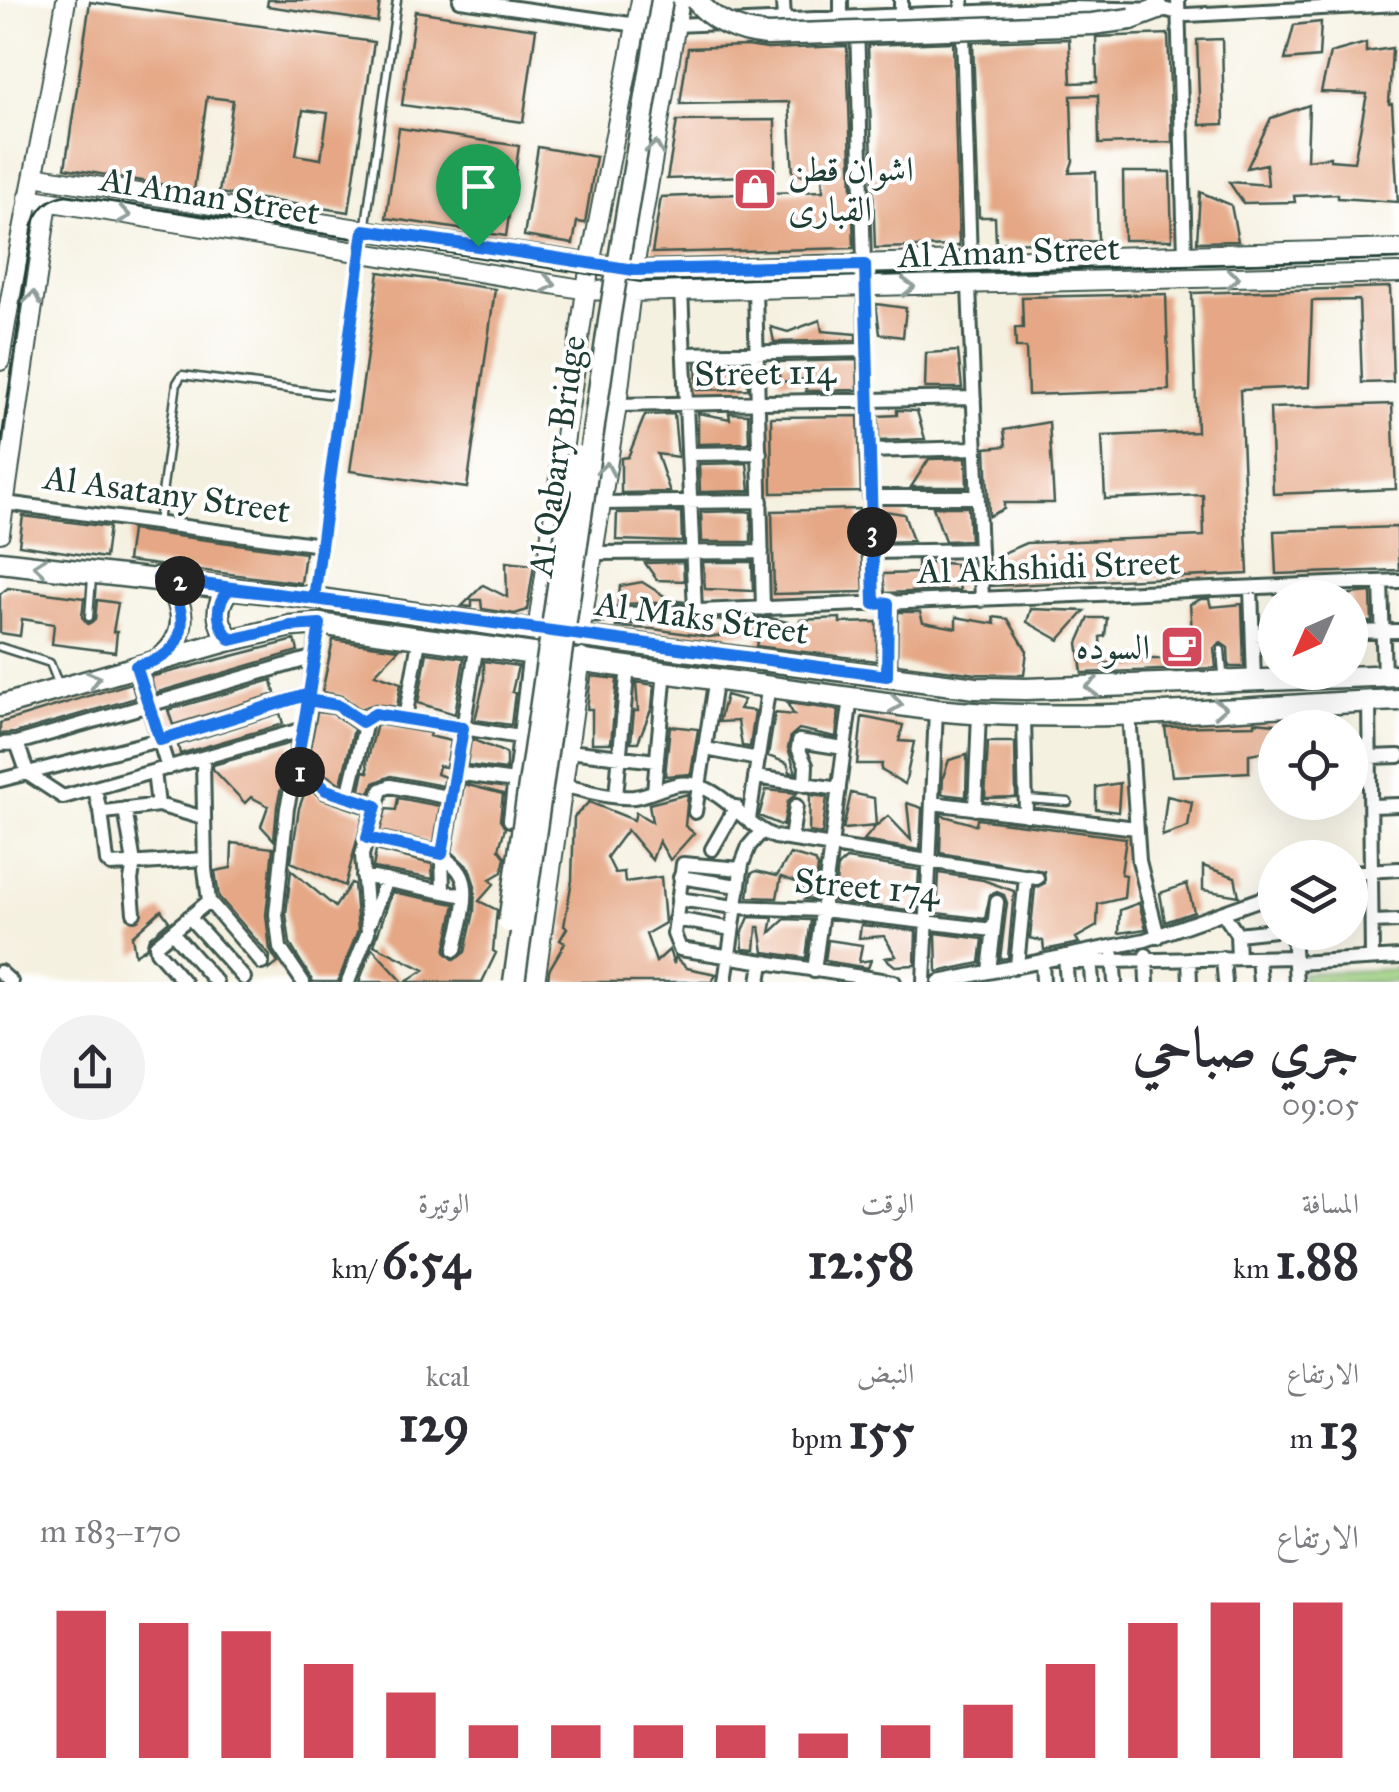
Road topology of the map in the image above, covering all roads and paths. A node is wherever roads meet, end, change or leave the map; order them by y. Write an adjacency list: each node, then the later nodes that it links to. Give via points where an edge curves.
1 (66, 0): 21 (street)
2 (397, 0): 24 (lane)
3 (460, 0): 19 (street)
4 (645, 0): 19 (street); 235 (main road, Al Qabary Bridge, bridge)
5 (662, 0): 236 (main road, Al Qabary Bridge, bridge)
6 (680, 0): 20 (street)
7 (696, 0): 14 (main road, bridge, via 731,28 767,35 1092,24)
8 (783, 0): 18 (street)
9 (841, 0): 16 (street)
10 (901, 0): 15 (street)
11 (1070, 4): 13 (street); 14 (street)
12 (1399, 4): 14 (street)
13 (962, 6): 15 (street); 28 (street)
14 (1172, 8): 27 (street)
15 (902, 16): 17 (street)
16 (841, 18): 17 (street); 18 (street)
17 (857, 18): 30 (street)
18 (784, 22): 20 (street)
19 (637, 24): 20 (street); 29 (street)
20 (675, 25): 31 (street, one-way to 20)
21 (34, 176): 22 (street); 24 (street, Al Aman Street)
22 (28, 198): 23 (street, Al Aman Street); 42 (street)
23 (48, 202): 26 (street, Al Aman Street, one-way to 26); 58 (street, one-way to 23)
24 (364, 230): 26 (lane); 29 (street, Al Aman Street)
25 (1399, 249): 27 (street, Al Aman Street)
26 (361, 254): 35 (street, Al Aman Street, one-way to 35); 43 (lane)
27 (1185, 256): 28 (street, Al Aman Street)
28 (970, 261): 30 (street, Al Aman Street)
29 (591, 262): 31 (street, Al Aman Street); 35 (street)
30 (865, 265): 31 (street, Al Aman Street); 34 (street)
31 (634, 270): 38 (street)
32 (1399, 273): 33 (street, Al Aman Street, one-way to 32)
33 (970, 286): 34 (street, Al Aman Street, one-way to 33); 44 (street)
34 (863, 288): 37 (street, Al Aman Street); 39 (street)
35 (588, 290): 38 (street, Al Aman Street); 91 (street)
36 (681, 290): 37 (street, Al Aman Street); 38 (street, Al Aman Street); 41 (street)
37 (755, 290): 40 (street)
38 (632, 292): 48 (street)
39 (866, 350): 40 (street); 45 (street)
40 (758, 352): 41 (street); 47 (street)
41 (684, 354): 46 (street)
42 (0, 361)
43 (342, 396): 59 (lane, via 182,376); 61 (lane)
44 (974, 398): 45 (street, Street 114); 49 (street)
45 (868, 402): 47 (street, Street 114); 50 (street)
46 (686, 404): 47 (street, Street 114); 48 (street, Street 114); 52 (street)
47 (759, 404): 51 (street)
48 (617, 405): 55 (street, one-way to 48)
49 (976, 448): 50 (street); 53 (street)
50 (869, 451): 54 (street)
51 (760, 453): 52 (street); 57 (street)
52 (688, 454): 56 (street)
53 (978, 496): 54 (street); 62 (street)
54 (870, 497): 65 (street)
55 (600, 502): 56 (street); 66 (street)
56 (690, 502): 57 (street); 63 (street)
57 (761, 502): 64 (street)
58 (4, 503): 59 (street, Al Asatany Street); 60 (street)
59 (158, 524): 61 (street, Al Asatany Street)
60 (0, 533)
61 (321, 545): 76 (lane)
62 (980, 550): 65 (street); 77 (street)
63 (692, 552): 64 (street); 66 (street); 80 (street)
64 (762, 552): 79 (street)
65 (872, 552): 78 (street)
66 (592, 553): 83 (street)
67 (0, 562): 68 (main road, Al Maks Street, one-way to 67)
68 (92, 572): 69 (main road, Al Maks Street); 81 (lane)
69 (158, 578): 74 (main road, Al Maks Street); 95 (main road, via 182,612 178,637)
70 (1380, 582): 71 (street, Al Akhshidi Street); 72 (street, Al Akhshidi Street); 86 (street)
71 (1399, 582)
72 (1368, 585)
73 (1251, 588): 75 (street, Al Akhshidi Street); 77 (street, Al Akhshidi Street); 87 (street)
74 (229, 589): 76 (main road, Al Maks Street); 90 (main road, via 218,617)
75 (1258, 589)
76 (314, 598): 91 (main road, Al Maks Street)
77 (982, 600): 78 (street, Al Akhshidi Street)
78 (881, 604): 79 (street, Al Akhshidi Street); 101 (street)
79 (763, 608): 80 (street, Al Akhshidi Street)
80 (694, 611): 83 (street, Al Akhshidi Street)
81 (89, 616)
82 (320, 624): 89 (main road, Al Maks Street); 90 (main road, Al Maks Street); 96 (street)
83 (581, 625): 91 (main road, Al Maks Street); 101 (main road, Al Maks Street)
84 (1399, 630): 86 (street)
85 (1368, 632): 86 (street)
86 (1382, 632): 102 (street)
87 (1253, 635): 88 (street); 104 (street)
88 (1258, 635)
89 (420, 636): 92 (main road, Al Maks Street); 118 (street)
90 (231, 640): 95 (main road, Al Maks Street)
91 (534, 641): 92 (main road, Al Maks Street); 97 (main road, Al Maks Street); 122 (street)
92 (477, 644): 120 (street)
93 (0, 647): 107 (lane, via 50,663)
94 (1221, 650): 104 (lane, via 1224,674)
95 (162, 658): 99 (main road, Al Maks Street)
96 (315, 658): 108 (street); 112 (street)
97 (581, 658): 98 (main road, Al Maks Street); 128 (street)
98 (628, 665): 100 (main road, Al Maks Street); 130 (street)
99 (136, 666): 107 (main road, Al Maks Street, one-way to 99); 112 (street)
100 (665, 670): 103 (main road, Al Maks Street); 134 (street)
101 (887, 676): 104 (main road, Al Maks Street, one-way to 101, via 1012,689)
102 (1391, 676)
103 (716, 677): 106 (main road, Al Maks Street); 127 (street)
104 (1254, 677): 105 (main road, Al Maks Street)
105 (1258, 677)
106 (769, 684): 109 (main road, Al Maks Street); 133 (street)
107 (60, 689): 113 (main road, Al Maks Street)
108 (308, 697): 119 (street); 121 (street); 123 (street)
109 (851, 698): 114 (main road, Al Maks Street, one-way to 114); 126 (street)
110 (1399, 700): 111 (main road, Al Maks Street)
111 (1369, 701): 115 (main road, Al Maks Street, one-way to 111); 131 (street)
112 (149, 704): 123 (street); 124 (street)
113 (0, 706)
114 (936, 710): 116 (main road, Al Maks Street); 153 (street)
115 (1129, 713): 117 (main road, Al Maks Street); 168 (street)
116 (979, 714): 117 (main road, Al Maks Street); 160 (street)
117 (1024, 716): 151 (street)
118 (405, 718): 119 (street, via 375,714); 120 (street)
119 (366, 722): 148 (street)
120 (463, 728): 122 (street); 137 (street)
121 (304, 729): 132 (street); 136 (street)
122 (520, 737): 141 (street)
123 (160, 740): 135 (street); 138 (street)
124 (17, 743): 125 (street); 138 (street)
125 (0, 744)
126 (844, 748): 142 (street, via 798,741); 146 (street)
127 (706, 749): 133 (street); 144 (street)
128 (568, 751): 130 (street); 143 (street)
129 (1399, 756): 131 (street)
130 (620, 757): 134 (street); 149 (street)
131 (1370, 757): 158 (street)
132 (203, 758): 135 (street); 165 (street)
133 (758, 759): 139 (street)
134 (657, 761): 147 (street)
135 (161, 770): 145 (street); 154 (street)
136 (295, 770): 148 (street); 207 (street, via 276,914)
137 (456, 773): 141 (street); 150 (street)
138 (28, 774): 140 (street); 145 (street, via 60,796)
139 (755, 778): 142 (street); 166 (street)
140 (0, 780)
141 (515, 780): 167 (street)
142 (805, 785): 146 (street)
143 (564, 786): 149 (street); 237 (street)
144 (700, 787): 147 (street, via 674,784); 159 (street); 163 (street)
145 (94, 789): 162 (street)
146 (838, 789): 172 (street)
147 (654, 792): 149 (street)
148 (348, 796): 156 (street)
149 (616, 796)
150 (452, 798): 156 (street, via 390,786 381,790); 174 (street)
151 (1026, 799): 152 (lane); 164 (street)
152 (1068, 802)
153 (932, 803): 160 (street); 176 (street)
154 (158, 805): 161 (street); 165 (street)
155 (1399, 805): 158 (street)
156 (376, 806): 170 (street)
157 (796, 806): 171 (street)
158 (1372, 806): 180 (street)
159 (736, 807): 166 (street); 173 (street)
160 (975, 808): 164 (street)
161 (125, 809): 162 (street); 177 (street)
162 (102, 811): 177 (street, via 108,864)
163 (695, 812)
164 (1026, 815): 168 (street)
165 (204, 818): 175 (street)
166 (749, 819): 169 (street)
167 (510, 820)
168 (1136, 828): 206 (street)
169 (762, 830): 171 (street); 178 (street)
170 (367, 838): 174 (street); 181 (street)
171 (791, 839): 172 (street)
172 (831, 846): 176 (street); 192 (street)
173 (712, 849)
174 (442, 854): 185 (street); 186 (street, via 463,877)
175 (204, 858): 177 (street); 189 (street)
176 (929, 861): 198 (street); 225 (street, via 1032,877)
177 (134, 864): 193 (street)
178 (741, 869): 182 (street, via 686,862); 184 (street)
179 (1399, 869): 180 (street)
180 (1370, 870): 199 (street)
181 (363, 876): 183 (street); 200 (street)
182 (680, 877): 184 (street); 187 (street)
183 (386, 880): 185 (street); 200 (street)
184 (738, 886): 191 (street)
185 (443, 890): 186 (street)
186 (465, 896): 208 (street)
187 (678, 898): 191 (street, Street 174); 196 (street)
188 (1258, 900): 194 (street)
189 (209, 901): 195 (street); 223 (street)
190 (997, 902): 202 (street)
191 (735, 907): 192 (street, Street 174); 201 (street)
192 (822, 910): 198 (street, Street 174); 226 (street)
193 (134, 913)
194 (1223, 913): 205 (street); 206 (street)
195 (189, 917): 203 (street); 229 (street)
196 (675, 919): 201 (street); 212 (street, via 680,949)
197 (1399, 921): 199 (street)
198 (926, 922): 202 (street, Street 174); 241 (street)
199 (1372, 922): 216 (street)
200 (369, 924): 234 (street)
201 (732, 929): 212 (street)
202 (993, 930): 227 (street)
203 (172, 932): 232 (street, via 156,949); 233 (street)
204 (1258, 932): 205 (street)
205 (1238, 934): 214 (street)
206 (1151, 938): 210 (street); 219 (street)
207 (280, 948): 223 (street); 230 (street)
208 (455, 950)
209 (1294, 950): 221 (street)
210 (1113, 954): 211 (street); 219 (street); 246 (street)
211 (1090, 956): 218 (street); 245 (street)
212 (728, 958): 224 (street); 238 (street)
213 (1223, 958): 214 (street); 220 (street); 249 (street)
214 (1238, 958): 215 (street)
215 (1258, 958): 221 (street); 250 (street)
216 (1372, 958): 217 (street); 221 (street)
217 (1399, 958)
218 (1065, 959): 222 (street); 244 (street)
219 (1146, 960): 220 (street); 247 (street)
220 (1189, 960): 248 (street)
221 (1295, 960): 251 (street)
222 (1042, 962): 225 (street); 243 (street)
223 (262, 963): 229 (street)
224 (762, 963): 226 (street); 239 (street)
225 (1017, 965): 227 (street)
226 (814, 971): 240 (street)
227 (989, 971): 242 (street)
228 (0, 972): 231 (street)
229 (242, 980)
230 (300, 981)
231 (10, 982)
232 (184, 982)
233 (216, 982)
234 (348, 982)
235 (500, 982)
236 (514, 982)
237 (536, 982)
238 (725, 982)
239 (759, 982)
240 (894, 982)
241 (924, 982)
242 (939, 982)
243 (1043, 982)
244 (1066, 982)
245 (1092, 982)
246 (1115, 982)
247 (1147, 982)
248 (1190, 982)
249 (1225, 982)
250 (1260, 982)
251 (1296, 982)

